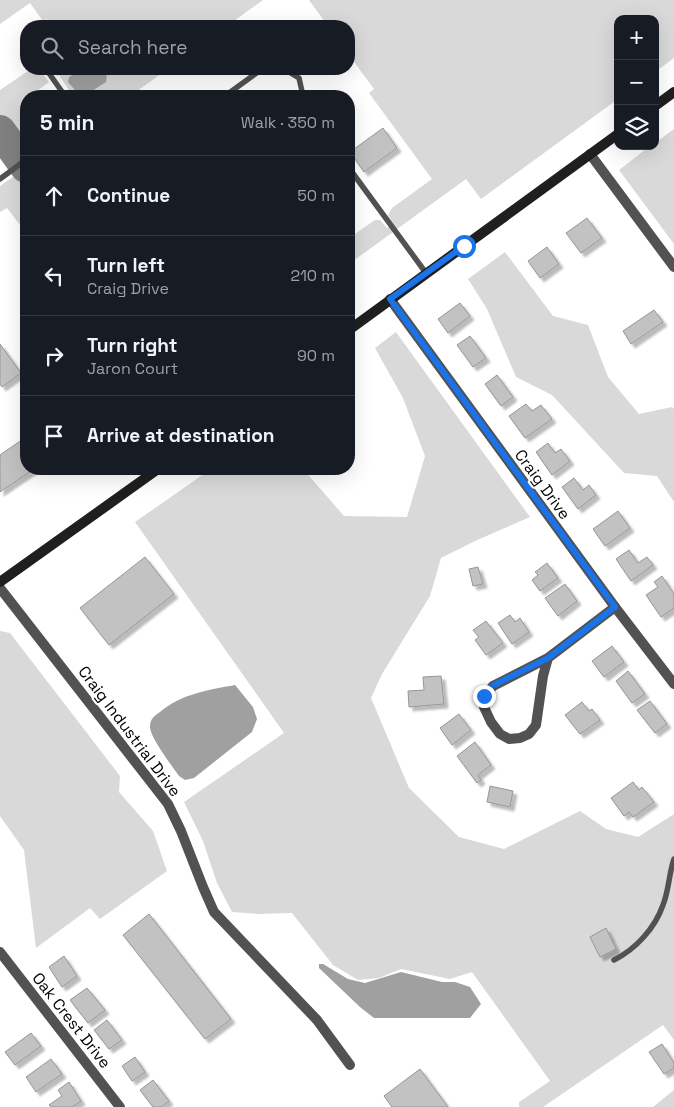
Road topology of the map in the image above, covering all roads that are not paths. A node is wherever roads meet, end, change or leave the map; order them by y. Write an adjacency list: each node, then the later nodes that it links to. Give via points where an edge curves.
1 (50, 75): 4 (lane)
2 (254, 75): 5 (lane)
3 (293, 75): 6 (lane, via 298,78)
4 (61, 90)
5 (233, 90)
6 (301, 90)
7 (674, 92): 8 (main road)
8 (656, 105)
9 (614, 137): 10 (main road)
10 (590, 154): 14 (street); 15 (main road)
11 (20, 164): 13 (lane)
12 (355, 176): 15 (lane)
13 (0, 179)
14 (674, 268)
15 (426, 273): 16 (main road)
16 (390, 299): 17 (main road); 21 (street, Craig Drive)
17 (355, 325)
18 (150, 475): 19 (main road)
19 (0, 582)
20 (0, 588): 27 (street, Craig Industrial Drive, via 168,804 214,912 317,1020)
21 (615, 607): 22 (street); 23 (street, Craig Drive)
22 (548, 658): 22 (street, via 492,686 484,696 484,707 491,722 500,734 509,739 530,734 536,725)
23 (674, 684)
24 (674, 858): 26 (lane, via 664,904 654,925)
25 (0, 952): 28 (street, Oak Crest Drive)
26 (614, 960)
27 (350, 1064)
28 (120, 1107)

